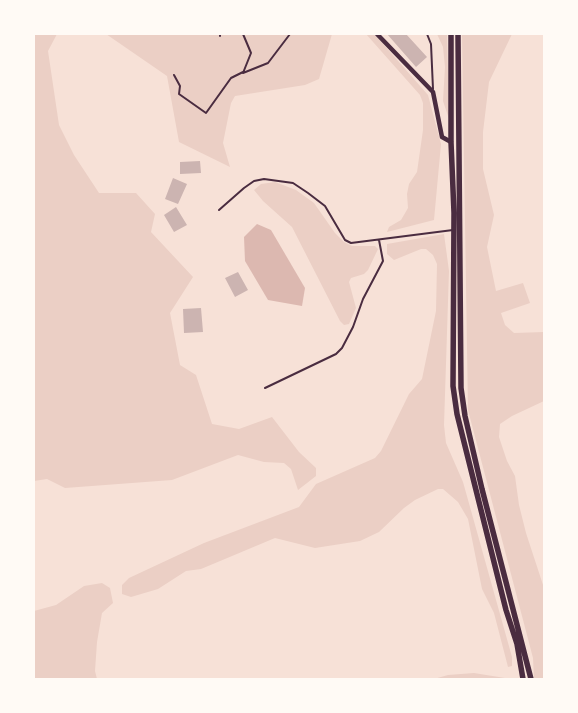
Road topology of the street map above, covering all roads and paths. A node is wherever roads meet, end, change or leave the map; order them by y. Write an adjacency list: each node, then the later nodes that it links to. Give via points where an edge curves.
1 (243, 34): 7 (lane, via 251,53)
2 (290, 34): 7 (lane, via 268,63)
3 (377, 34): 9 (street)
4 (427, 34): 9 (lane, via 431,44)
5 (451, 34): 10 (highway)
6 (458, 34): 14 (highway)
7 (243, 72): 8 (lane, via 231,78 206,113 180,94)
8 (174, 75)
9 (433, 92): 10 (street, via 442,137)
10 (451, 142): 12 (highway)
11 (219, 210): 13 (lane, via 254,181 264,179 292,183 325,206 346,240 351,243)
12 (453, 230): 13 (lane); 14 (highway)
13 (379, 240): 15 (lane, via 383,260 342,348 336,354)
14 (457, 313): 16 (highway, via 453,386 457,414 517,644); 17 (highway, via 465,416)
15 (265, 388)
16 (523, 679)
17 (531, 679)

